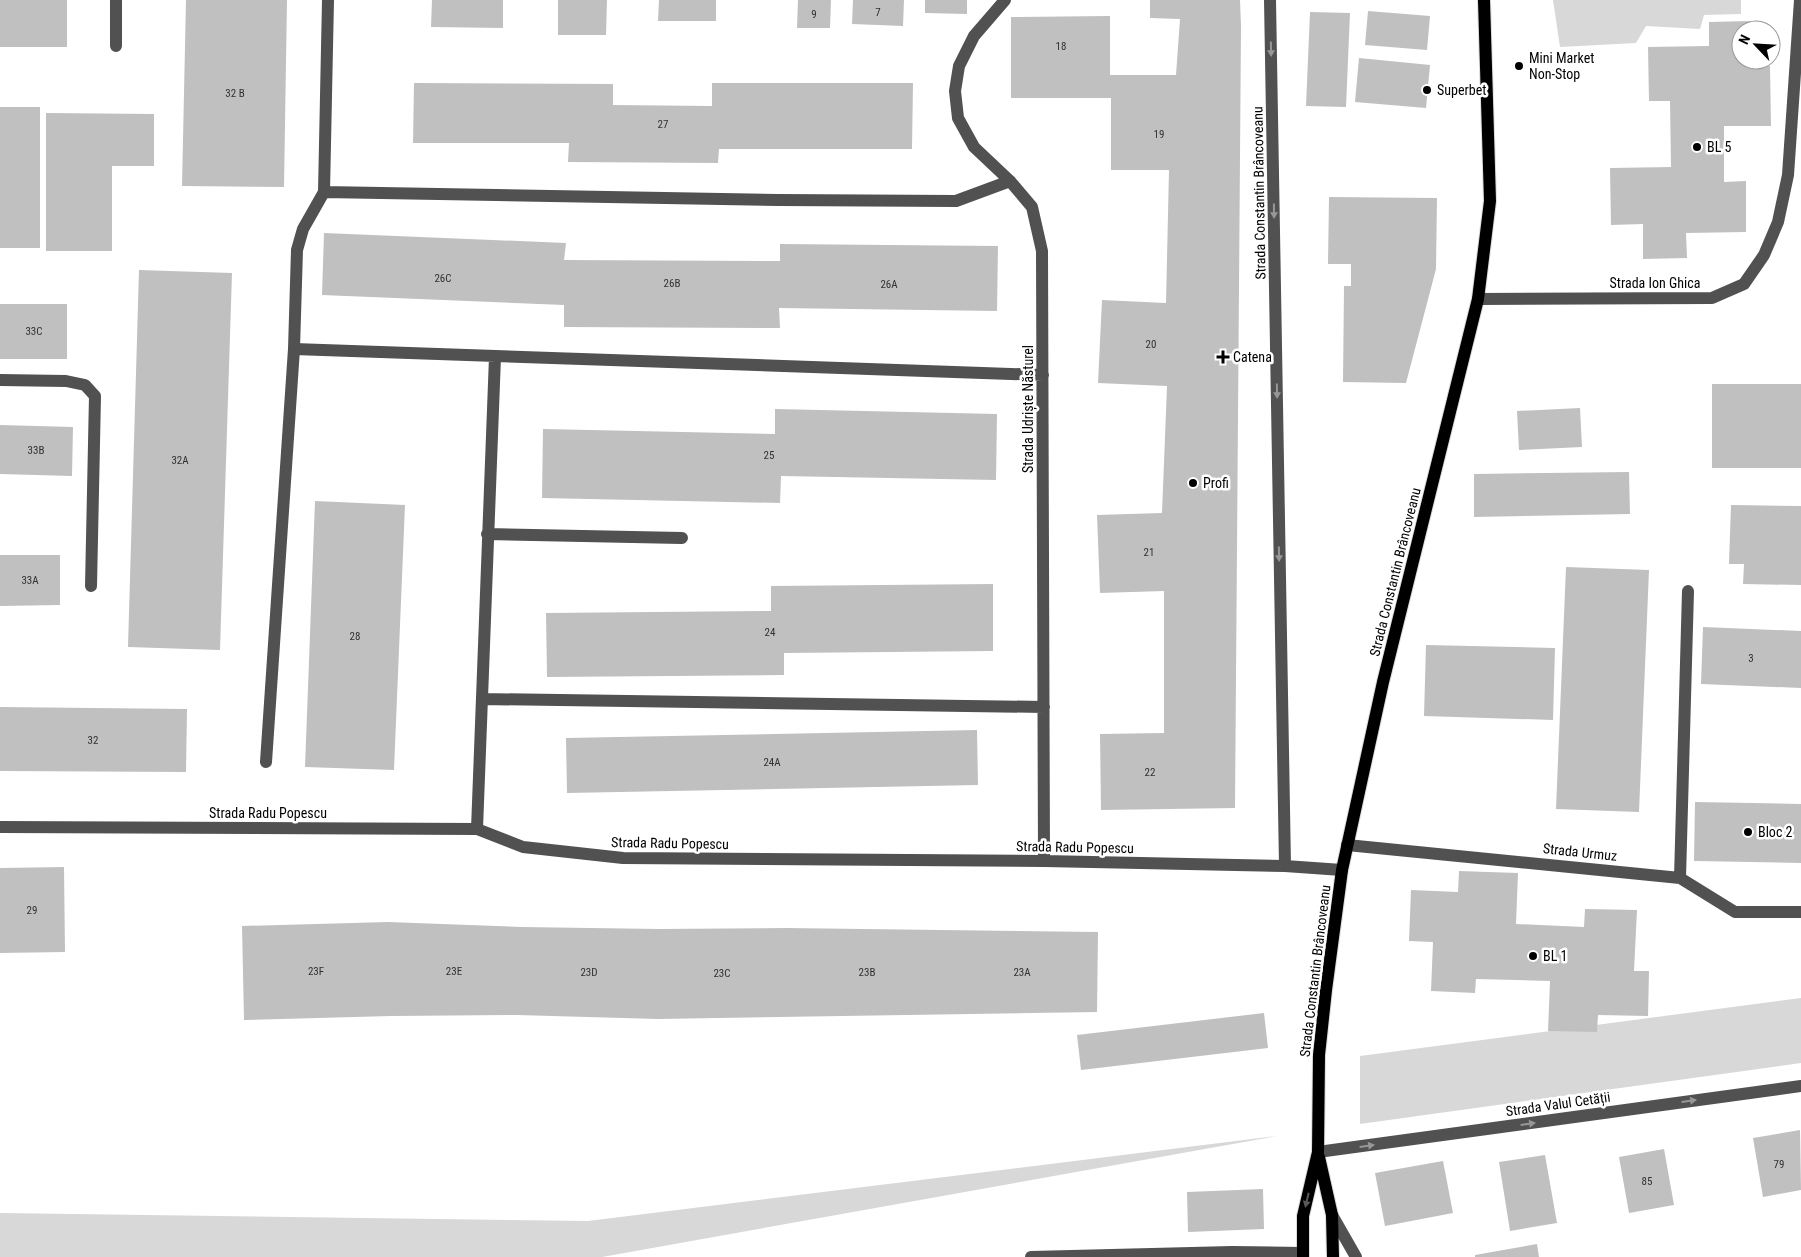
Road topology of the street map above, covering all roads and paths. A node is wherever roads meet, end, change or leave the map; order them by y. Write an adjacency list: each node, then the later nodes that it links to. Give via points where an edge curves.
1 (116, 0): 8 (street)
2 (328, 0): 11 (street)
3 (1005, 0): 10 (street, Strada Udriște Năsturel, via 974,36 959,66 955,91 958,118 974,147)
4 (1270, 0): 28 (street, Strada Constantin Brâncoveanu, one-way to 28)
5 (1484, 0): 12 (main road, Strada Constantin Brâncoveanu, via 1490,201)
6 (1800, 0): 7 (street, Strada Ion Ghica)
7 (1800, 17): 9 (street, Strada Ion Ghica)
8 (116, 46)
9 (1795, 175): 12 (street, Strada Ion Ghica, via 1764,255 1744,284 1712,298)
10 (1010, 181): 11 (street, via 956,201); 15 (street, Strada Udriște Năsturel, via 1032,208 1042,251)
11 (324, 192): 13 (street, via 303,229 297,250)
12 (1478, 299): 26 (main road, Strada Constantin Brâncoveanu, via 1383,682)
13 (294, 349): 14 (street); 23 (street)
14 (495, 357): 15 (street); 17 (street)
15 (1043, 375): 22 (street, Strada Udriște Năsturel)
16 (0, 380): 19 (street, via 66,381 85,385 95,396)
17 (487, 534): 18 (street); 21 (street)
18 (682, 538)
19 (91, 586)
20 (1688, 591): 30 (street)
21 (482, 699): 22 (street); 25 (street)
22 (1044, 707): 27 (street, Strada Udriște Năsturel)
23 (266, 762)
24 (0, 827): 25 (street, Strada Radu Popescu)
25 (477, 829): 27 (street, Strada Radu Popescu, via 523,847 623,858)
26 (1347, 846): 29 (main road, Strada Constantin Brâncoveanu); 30 (street, Strada Urmuz)
27 (1044, 862): 28 (street, Strada Radu Popescu)
28 (1285, 866): 29 (street, Strada Radu Popescu)
29 (1342, 870): 33 (main road, Strada Constantin Brâncoveanu, via 1319,1055)
30 (1680, 878): 31 (street, Strada Urmuz, via 1735,912)
31 (1801, 912)
32 (1801, 1086): 33 (street, Strada Valul Cetății, one-way to 32)
33 (1318, 1152): 34 (main road, Strada Constantin Brâncoveanu); 35 (main road, Strada Constantin Brâncoveanu, one-way to 35, via 1304,1216)
34 (1332, 1215): 37 (main road, Strada Constantin Brâncoveanu); 38 (street)
35 (1303, 1255): 36 (street, via 1232,1252)
36 (1031, 1257)
37 (1334, 1257)
38 (1356, 1257)

